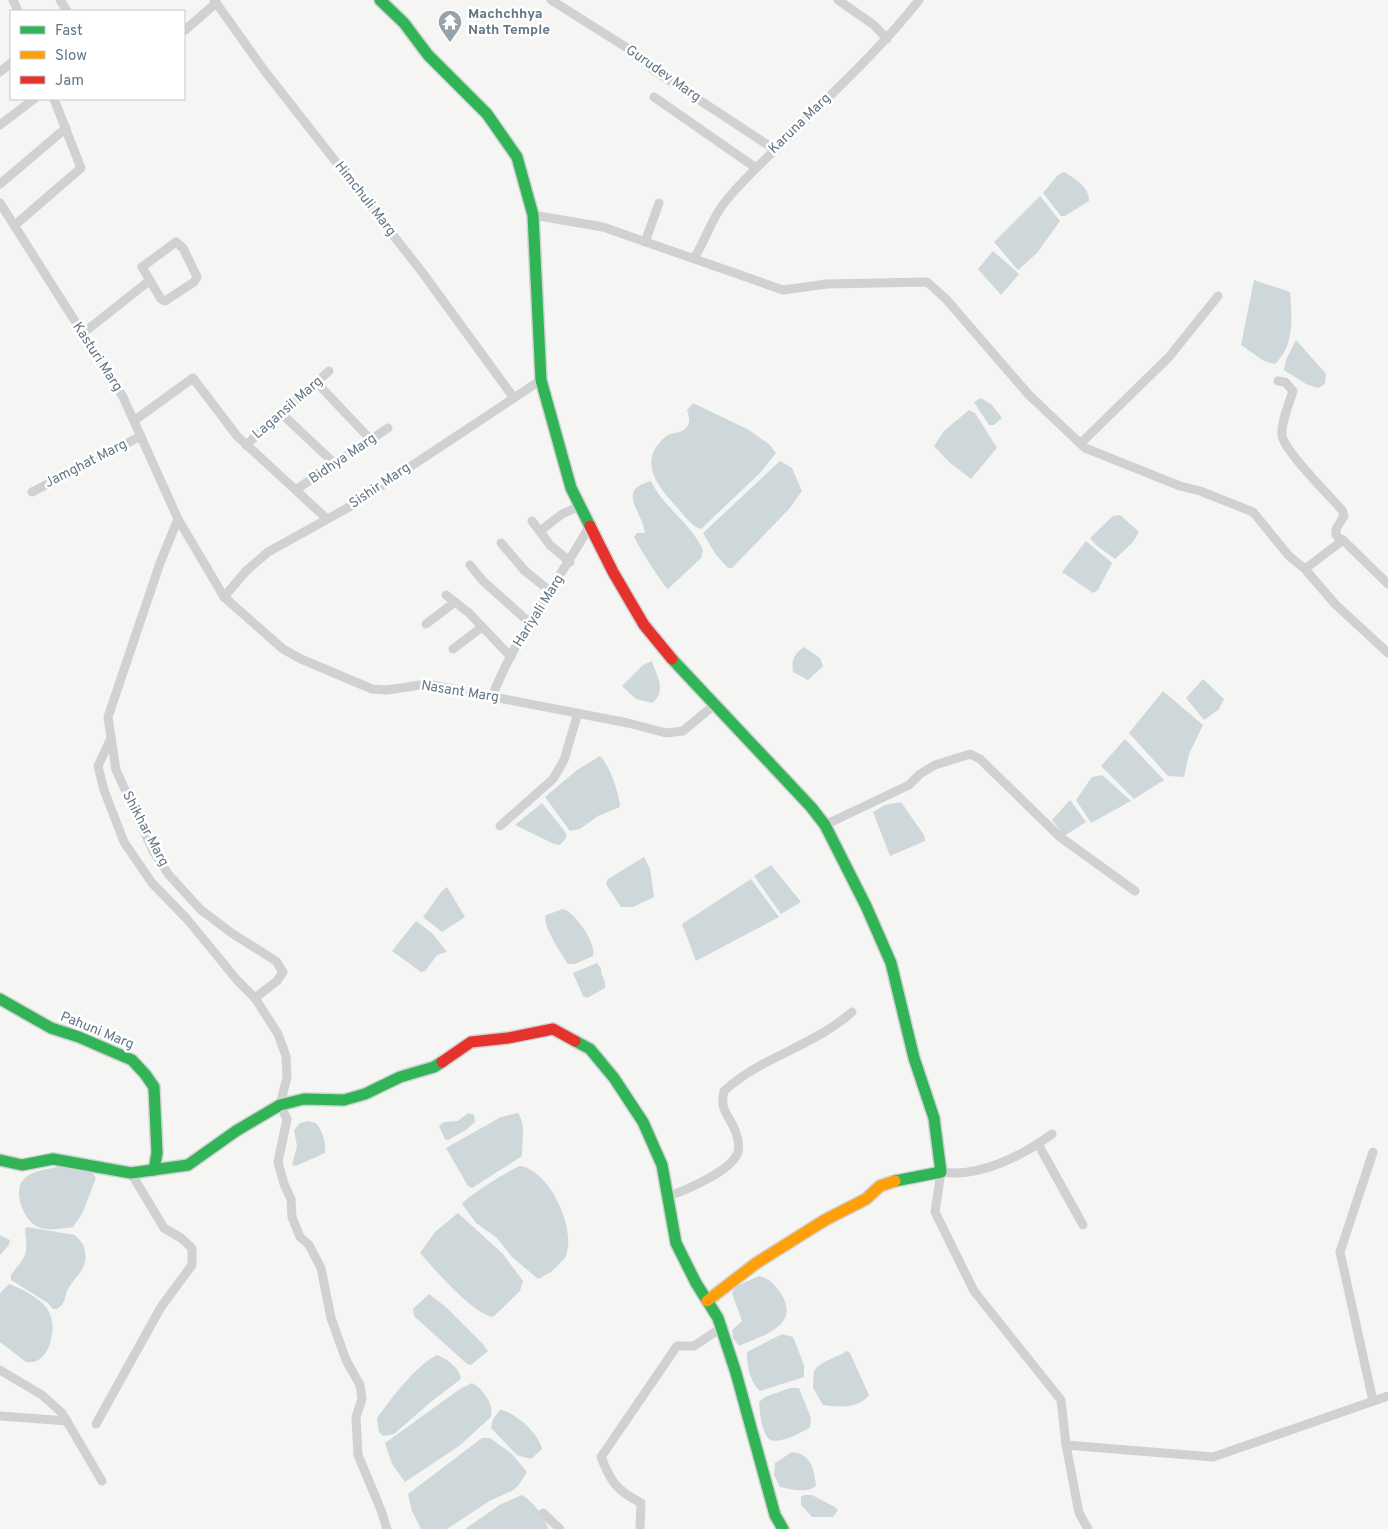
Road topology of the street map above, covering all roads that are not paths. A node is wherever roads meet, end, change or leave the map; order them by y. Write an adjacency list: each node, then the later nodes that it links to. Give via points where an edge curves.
1 (380, 0): 20 (street, via 404,23 428,55 488,114 517,157)
2 (551, 0): 15 (street, Gurudev Marg, via 632,51 652,69)
3 (838, 0): 7 (street, via 874,25)
4 (919, 0): 7 (street, Karuna Marg)
5 (215, 2): 6 (street); 31 (street, Himchuli Marg, via 422,272)
6 (185, 30)
7 (887, 39): 15 (street, Karuna Marg)
8 (10, 64): 9 (street)
9 (0, 72)
10 (654, 97): 16 (street)
11 (33, 100): 13 (street)
12 (54, 100): 14 (street)
13 (0, 125)
14 (66, 128): 17 (street); 21 (street, via 81,168)
15 (774, 150): 16 (street, Karuna Marg)
16 (756, 168): 23 (street, Karuna Marg, via 713,218 704,243)
17 (0, 184)
18 (0, 203): 21 (street, Kasturi Marg)
19 (659, 203): 22 (street)
20 (533, 215): 22 (street, via 603,227); 28 (street)
21 (15, 225): 26 (street, Kasturi Marg)
22 (645, 242): 23 (street)
23 (694, 258): 37 (street, via 784,290 827,284 927,282 1029,395)
24 (149, 280): 24 (street, via 165,301 194,282 196,272 176,242 144,264 143,270); 26 (street)
25 (1218, 296): 37 (street, via 1169,357)
26 (82, 334): 33 (street, Kasturi Marg)
27 (329, 371): 30 (street, Lagansil Marg)
28 (541, 380): 31 (street, Sishir Marg); 42 (street, via 571,488)
29 (1278, 381): 48 (street, via 1285,382 1293,391 1282,438 1290,453 1342,510 1344,516 1336,529)
30 (317, 383): 32 (street, Lagansil Marg); 36 (street)
31 (514, 398): 44 (street, Sishir Marg)
32 (282, 414): 38 (street, Lagansil Marg); 39 (street)
33 (135, 420): 35 (street, Kasturi Marg); 38 (street, via 193,378)
34 (388, 428): 36 (street, Bidhya Marg)
35 (140, 436): 41 (street, Jamghat Marg); 43 (street, Kasturi Marg)
36 (371, 440): 39 (street, Bidhya Marg)
37 (1081, 443): 52 (street, via 1085,448 1252,512 1289,556)
38 (246, 444): 40 (street)
39 (335, 464): 40 (street, Bidhya Marg)
40 (297, 489): 44 (street)
41 (32, 492)
42 (580, 506): 46 (street); 47 (street, via 562,514)
43 (178, 519): 56 (street, Nasant Marg); 67 (street, Shikhar Marg, via 108,717)
44 (327, 519): 56 (street, Sishir Marg, via 268,552)
45 (532, 521): 47 (street)
46 (589, 527): 50 (street, Hariyali Marg); 65 (street, via 644,625)
47 (540, 531): 50 (street, via 550,546)
48 (1342, 541): 52 (street); 53 (street)
49 (502, 543): 54 (street, via 525,571)
50 (570, 562): 54 (street, Hariyali Marg)
51 (470, 565): 58 (street, via 483,582)
52 (1306, 569): 62 (street, via 1335,604)
53 (1388, 584)
54 (550, 591): 58 (street, Hariyali Marg)
55 (446, 595): 57 (street)
56 (224, 597): 64 (street, Nasant Marg, via 283,649 372,689 427,684)
57 (455, 602): 59 (street); 60 (street)
58 (530, 623): 63 (street, Hariyali Marg)
59 (426, 624)
60 (482, 627): 61 (street); 63 (street)
61 (453, 649)
62 (1388, 653)
63 (511, 657): 64 (street, Hariyali Marg)
64 (492, 697): 66 (street, Nasant Marg)
65 (713, 706): 66 (street, Nasant Marg, via 683,731 674,734); 68 (street)
66 (578, 713): 69 (street, via 564,760 553,779)
67 (111, 738): 71 (street, via 98,766 124,842 152,883); 71 (street, Shikhar Marg, via 116,770 126,796 153,851 169,874 201,910 282,968 281,976)
68 (825, 824): 70 (street, via 909,784 935,765 970,754 980,759 1060,837); 80 (street, via 891,963 914,1058 934,1118)
69 (500, 826)
70 (1135, 892)
71 (255, 998): 74 (street, via 278,1034 286,1056 286,1078)
72 (0, 999): 79 (street, Pahuni Marg, via 51,1028 132,1060 145,1074 154,1086)
73 (852, 1012): 82 (street, via 823,1033 754,1070 724,1091 722,1103 733,1126 738,1154 730,1165 684,1191)
74 (280, 1105): 79 (street, via 188,1165); 82 (street, via 304,1099 344,1100 366,1094 400,1077 434,1067 471,1042 554,1029 590,1049 614,1078 643,1122 662,1165); 95 (street, via 287,1119 278,1162 291,1199 292,1217 321,1268 331,1318 346,1360 360,1386 362,1398 356,1417 358,1455)
75 (1052, 1134): 76 (street)
76 (1038, 1144): 80 (street, via 1002,1162 960,1175); 83 (street)
77 (1374, 1152): 88 (street, via 1340,1252)
78 (0, 1160): 81 (street, via 22,1165 53,1160)
79 (154, 1170): 81 (street)
80 (941, 1172): 84 (street, via 906,1177 880,1186 866,1199 825,1220 755,1264); 92 (street, via 935,1212 939,1223 974,1291 1061,1400)
81 (131, 1173): 91 (street, via 164,1228 192,1248 192,1265 161,1306)
82 (668, 1196): 84 (street, via 676,1243)
83 (1083, 1225)
84 (707, 1301): 85 (street)
85 (721, 1328): 97 (street, via 694,1346 677,1346 601,1457 610,1480 641,1503); 98 (street, via 775,1515)
86 (0, 1370): 90 (street, via 42,1394)
87 (1388, 1396): 88 (street)
88 (1373, 1400): 92 (street, via 1213,1457)
89 (0, 1416): 90 (street)
90 (67, 1421): 93 (street)
91 (96, 1424)
92 (1066, 1445): 99 (street, via 1079,1514)
93 (102, 1481)
94 (543, 1513): 96 (street)
95 (386, 1529)
96 (560, 1529)
97 (640, 1529)
98 (783, 1529)
99 (1088, 1529)

